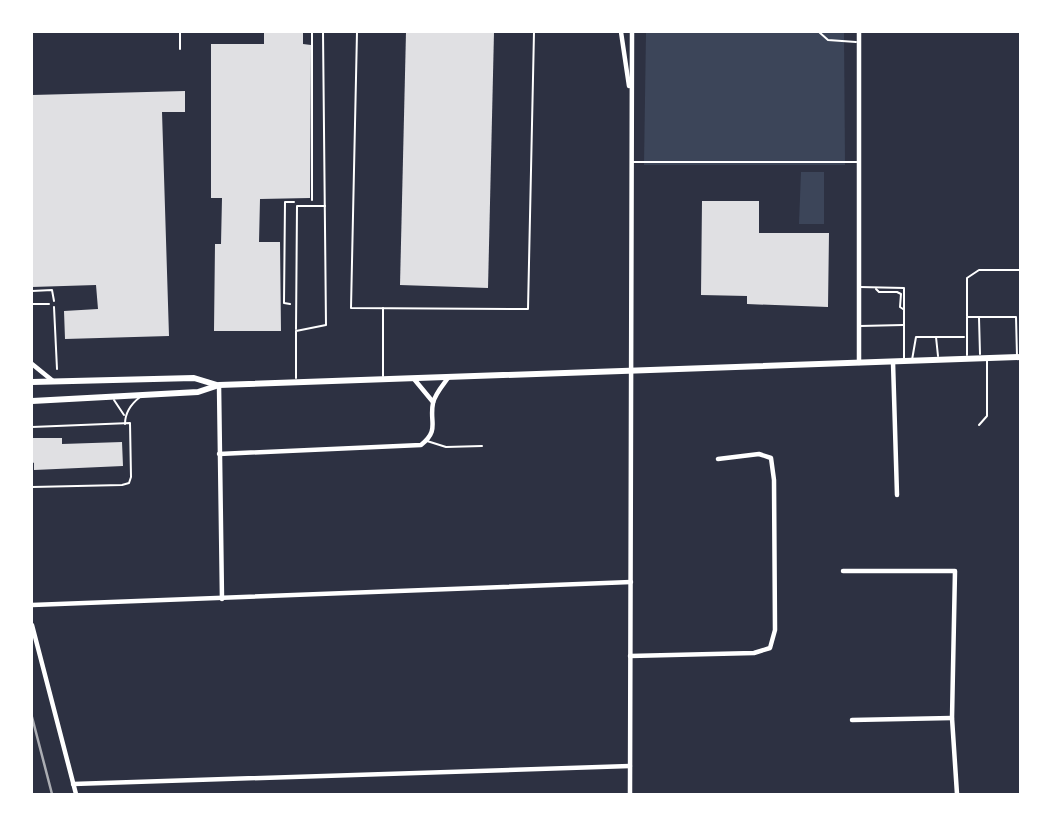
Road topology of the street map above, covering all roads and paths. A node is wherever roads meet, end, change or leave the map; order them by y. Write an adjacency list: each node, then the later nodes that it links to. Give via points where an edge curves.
1 (180, 32): 11 (lane)
2 (312, 32): 16 (path)
3 (323, 32): 17 (lane)
4 (357, 32): 25 (lane, via 351,308)
5 (534, 32): 25 (lane, via 527,309)
6 (621, 32): 12 (street)
7 (632, 32): 12 (street)
8 (820, 32): 10 (lane, via 828,40)
9 (859, 32): 10 (street)
10 (859, 42): 14 (street)
11 (180, 49)
12 (631, 94): 13 (street)
13 (631, 162): 14 (lane); 45 (street)
14 (859, 162): 19 (street)
15 (298, 202): 24 (path, via 285,202 284,304)
16 (312, 202)
17 (325, 206): 33 (lane, via 326,325); 33 (lane, via 296,206)
18 (1020, 270): 27 (lane, via 979,270 967,278)
19 (859, 287): 20 (lane); 32 (street)
20 (875, 288): 26 (lane, via 901,294); 26 (lane, via 904,288)
21 (32, 290): 44 (path, via 53,291)
22 (32, 304): 23 (lane)
23 (49, 304)
24 (291, 306)
25 (383, 308): 48 (lane)
26 (904, 310): 31 (lane)
27 (967, 317): 28 (lane); 35 (lane)
28 (979, 317): 29 (lane); 38 (lane)
29 (1016, 317): 30 (lane); 36 (lane)
30 (1020, 317)
31 (904, 325): 32 (lane); 40 (lane)
32 (859, 327): 42 (street)
33 (296, 331): 51 (lane)
34 (936, 337): 35 (lane); 39 (lane); 40 (lane, via 916,337)
35 (967, 337): 37 (lane)
36 (1019, 357): 38 (main road)
37 (967, 359): 38 (main road); 39 (main road)
38 (984, 359): 59 (lane, via 987,416)
39 (938, 360): 40 (main road)
40 (908, 361): 41 (main road)
41 (893, 362): 42 (main road); 66 (street)
42 (859, 363): 45 (main road)
43 (32, 364): 49 (street)
44 (57, 369)
45 (631, 370): 46 (main road); 68 (street)
46 (448, 378): 47 (main road); 56 (street)
47 (414, 379): 48 (main road); 56 (street)
48 (383, 380): 51 (main road)
49 (53, 381): 50 (main road); 52 (main road, via 194,378)
50 (32, 382)
51 (296, 383): 52 (main road)
52 (219, 385): 53 (main road, via 198,392); 63 (street)
53 (141, 396): 54 (main road); 57 (lane)
54 (109, 398): 55 (main road); 57 (lane)
55 (32, 401)
56 (433, 402): 61 (street, via 433,427)
57 (125, 416): 58 (lane)
58 (125, 424): 60 (lane); 65 (lane, via 130,424 129,483)
59 (979, 425)
60 (32, 427)
61 (426, 441): 62 (lane, via 446,447); 63 (street)
62 (482, 446)
63 (219, 454): 69 (street)
64 (718, 459): 72 (street, via 759,453 771,458 775,630 770,648 754,653)
65 (32, 488)
66 (897, 495)
67 (843, 571): 73 (street, via 955,571)
68 (631, 582): 69 (street); 72 (street)
69 (222, 599): 70 (street)
70 (32, 605)
71 (32, 625): 76 (street)
72 (631, 656): 75 (street)
73 (952, 718): 74 (street); 79 (street)
74 (852, 720)
75 (630, 766): 76 (street); 78 (street)
76 (73, 784): 77 (street)
77 (76, 794)
78 (630, 794)
79 (957, 794)

